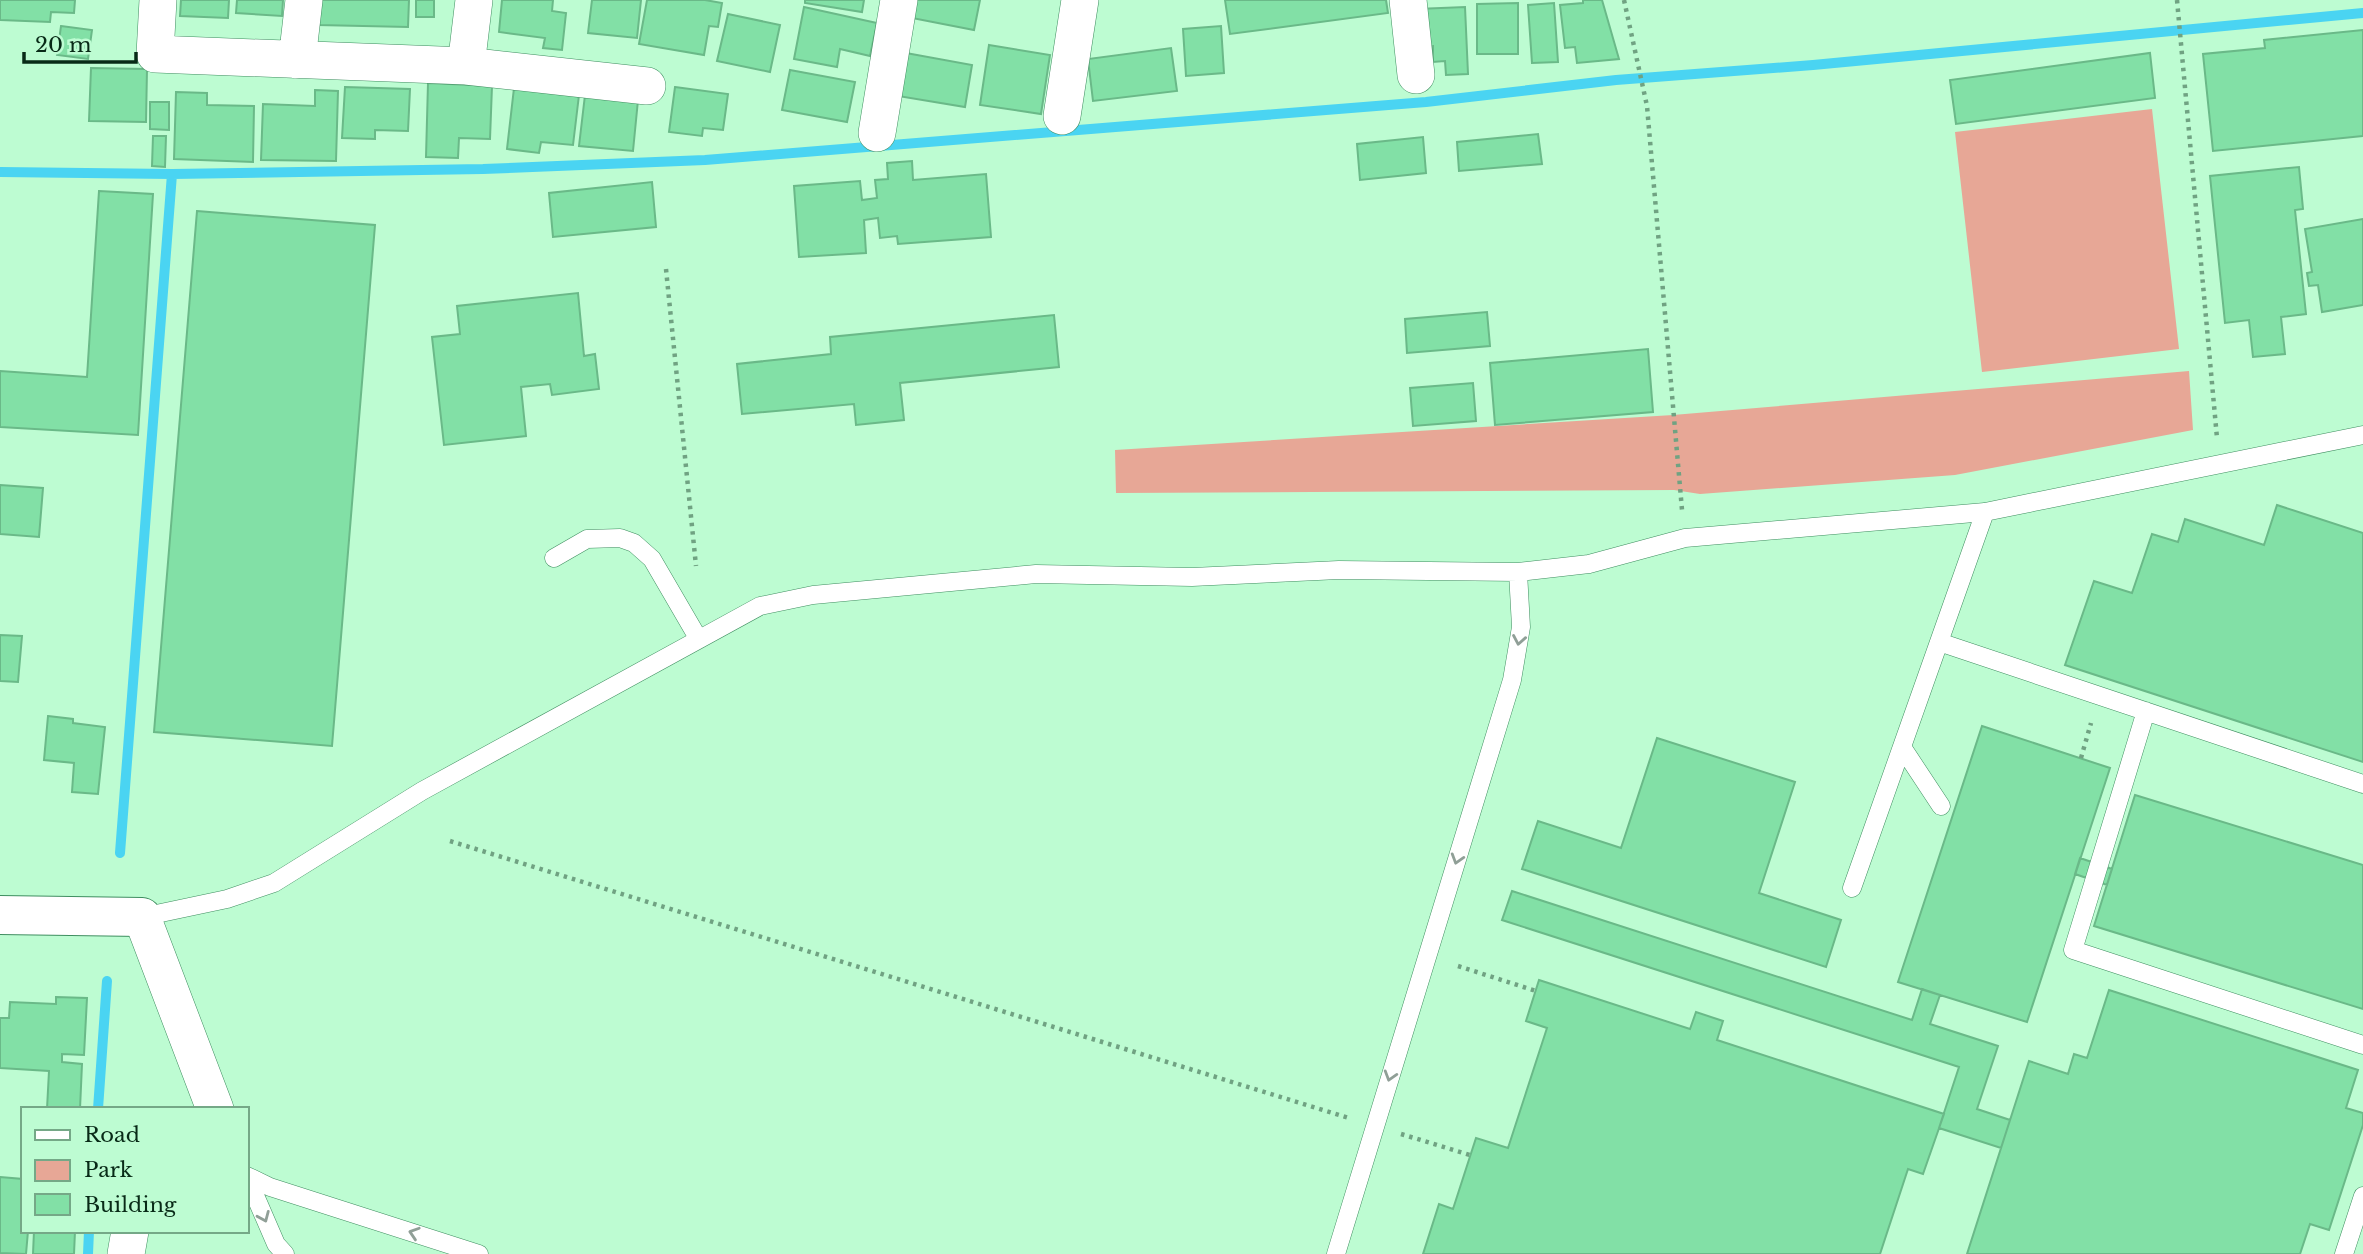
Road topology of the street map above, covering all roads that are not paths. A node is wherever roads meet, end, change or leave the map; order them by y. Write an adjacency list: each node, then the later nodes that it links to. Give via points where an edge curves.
1 (158, 0): 7 (street, via 155,54)
2 (304, 0): 7 (street)
3 (474, 0): 8 (street)
4 (899, 0): 12 (street)
5 (1080, 0): 11 (street)
6 (1408, 0): 9 (street)
7 (297, 60): 8 (street)
8 (466, 65): 10 (street)
9 (1416, 75)
10 (647, 86)
11 (1062, 116)
12 (877, 133)
13 (2363, 435): 14 (lane)
14 (1985, 512): 16 (lane, via 1685,538 1589,564); 18 (lane)
15 (554, 558): 17 (lane, via 587,540 620,538 634,543 652,559)
16 (1518, 572): 17 (lane, via 1339,570 1192,577 1036,574 813,595 760,606); 35 (lane, one-way to 35, via 1521,627 1512,680)
17 (698, 638): 25 (lane, via 422,791 274,883 227,899)
18 (1939, 642): 19 (lane); 20 (lane)
19 (2146, 711): 21 (lane); 26 (lane, via 2073,950)
20 (1902, 747): 22 (lane); 23 (lane)
21 (2363, 784)
22 (1941, 806)
23 (1852, 888)
24 (0, 915): 25 (street)
25 (142, 916): 27 (street)
26 (2363, 1045)
27 (214, 1107)
28 (248, 1177): 34 (lane, one-way to 28)
29 (248, 1179): 33 (lane, one-way to 33, via 276,1244)
30 (2363, 1196): 36 (lane)
31 (130, 1233): 32 (street)
32 (126, 1254)
33 (285, 1254)
34 (479, 1254)
35 (1336, 1254)
36 (2344, 1254)

